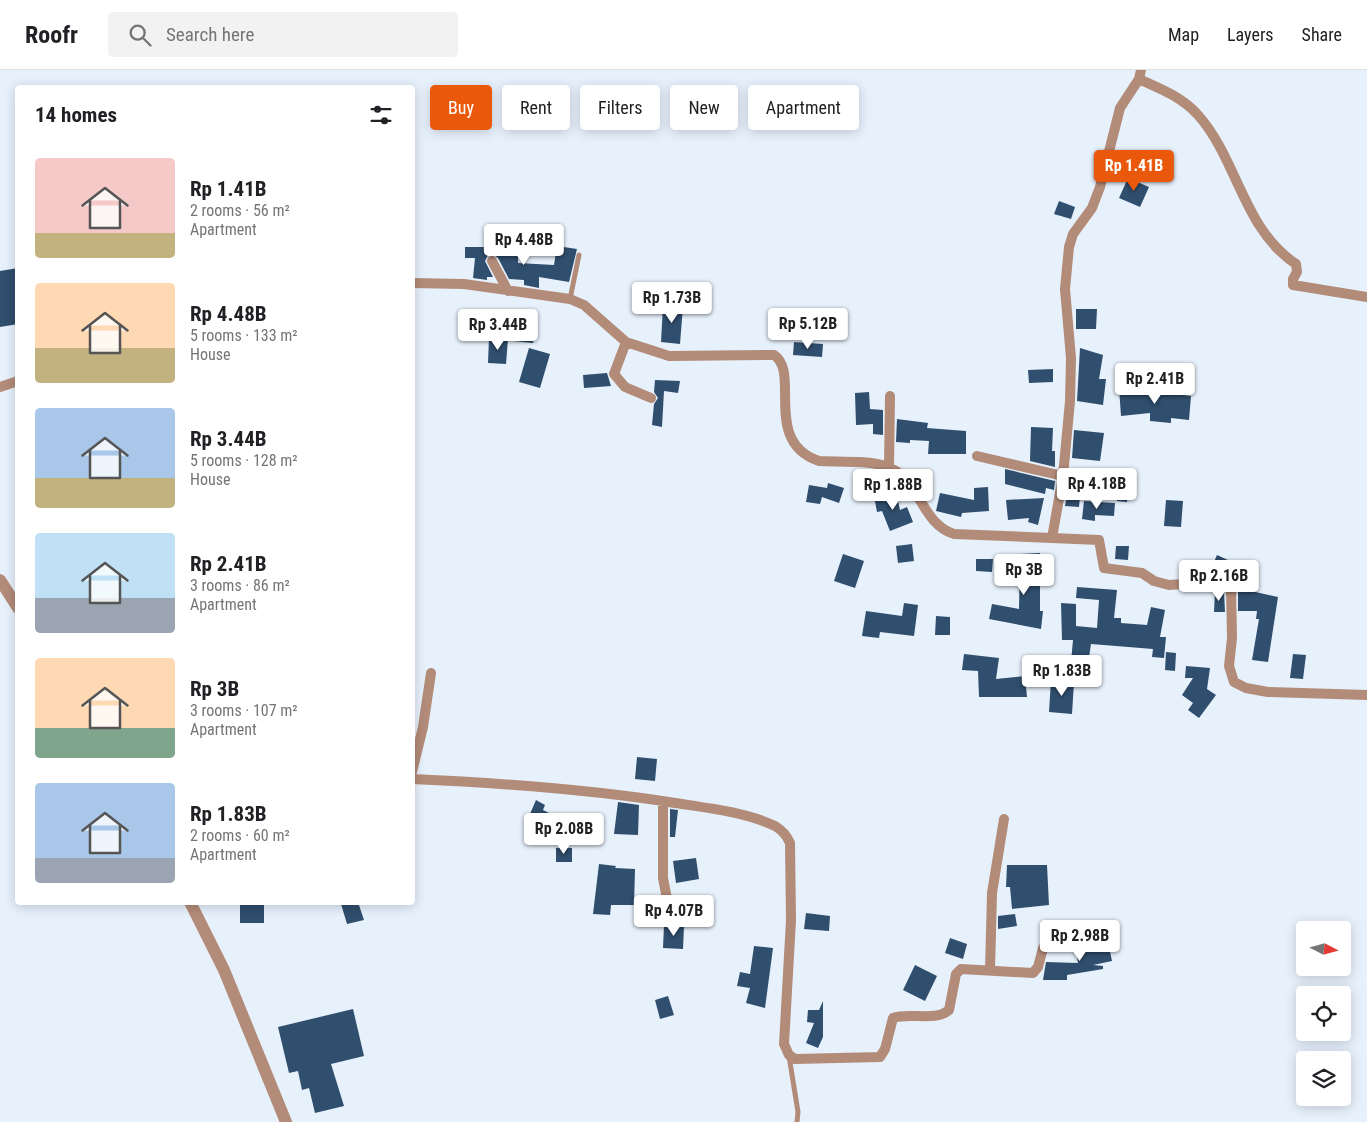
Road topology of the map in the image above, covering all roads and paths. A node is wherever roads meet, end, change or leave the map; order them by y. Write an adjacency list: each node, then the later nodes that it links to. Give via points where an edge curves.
1 (1140, 75): 6 (street, via 1180,99 1206,124 1238,188 1272,244 1280,254 1296,264 1293,285); 15 (street, via 1120,108 1098,194 1073,234 1069,247 1065,289 1071,358 1070,401)
2 (579, 254): 7 (lane)
3 (492, 261): 5 (street)
4 (415, 284): 5 (street, via 464,284)
5 (508, 291): 7 (street)
6 (1367, 298)
7 (570, 299): 8 (street, via 584,305)
8 (626, 342): 12 (street, via 614,374 625,387); 14 (street, via 668,356 774,355 783,367 787,425 800,450 819,461)
9 (15, 382): 10 (street)
10 (0, 388)
11 (890, 396): 14 (street)
12 (651, 398)
13 (977, 456): 15 (street)
14 (889, 467): 16 (street, via 914,488 943,531)
15 (1063, 476): 16 (street)
16 (1052, 538): 20 (street, via 1099,540 1104,568 1142,573 1160,583 1229,585 1230,672 1238,686 1268,692)
17 (0, 580): 18 (street)
18 (15, 603)
19 (431, 673): 21 (street)
20 (1367, 695)
21 (415, 760)
22 (415, 779): 23 (street, via 614,793)
23 (663, 801): 25 (street, via 663,878); 29 (street, via 725,811 776,826 786,834 791,857 791,920 784,1044)
24 (1004, 819): 28 (street, via 992,893)
25 (667, 899)
26 (192, 905): 30 (street, via 224,970)
27 (1098, 930): 28 (street, via 1043,948 1033,973)
28 (990, 970): 29 (street, via 966,968 958,971 951,1005 945,1013 893,1018 885,1050 880,1057 800,1060)
29 (789, 1055): 31 (lane)
30 (286, 1122)
31 (797, 1122)

